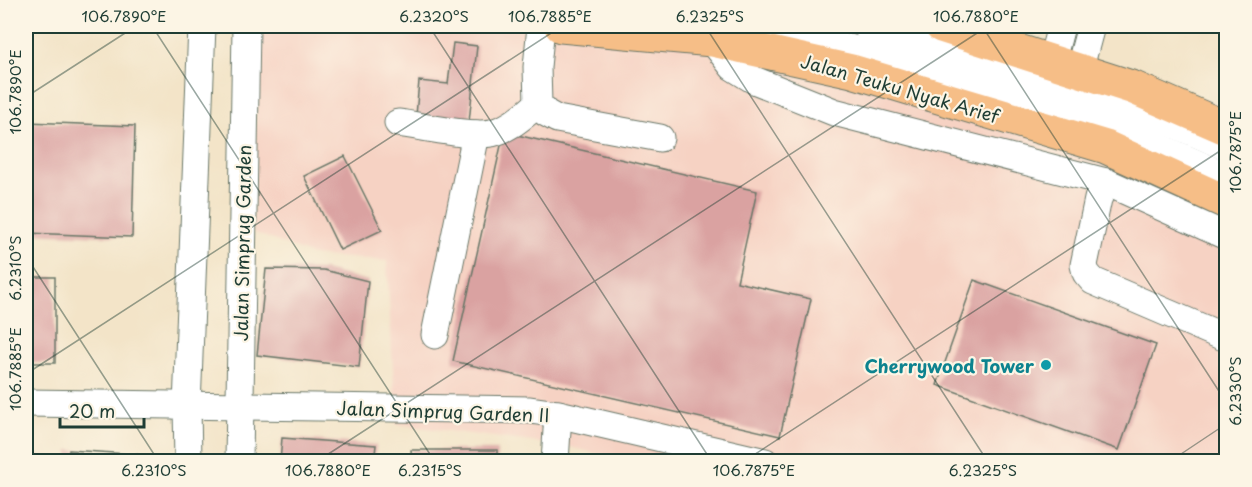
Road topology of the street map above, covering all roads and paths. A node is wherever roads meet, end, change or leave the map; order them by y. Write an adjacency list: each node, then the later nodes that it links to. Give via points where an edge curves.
1 (202, 26): 25 (street)
2 (246, 26): 26 (street, Jalan Simprug Garden)
3 (541, 26): 12 (street)
4 (561, 26): 10 (highway, Jalan Teuku Nyak Arief)
5 (756, 26): 18 (street, via 933,68 1102,122)
6 (866, 26): 17 (street, via 1103,96)
7 (941, 26): 11 (highway)
8 (1061, 26): 11 (street)
9 (1091, 26): 11 (street)
10 (712, 40): 19 (street, via 733,67 754,80 834,112); 20 (highway, Jalan Teuku Nyak Arief, via 852,71 1106,147)
11 (1065, 65): 14 (highway, via 1134,88)
12 (538, 104): 15 (street, via 494,133); 16 (street, via 556,118)
13 (398, 123): 15 (street)
14 (1227, 128)
15 (476, 134): 22 (street)
16 (660, 138)
17 (1227, 147)
18 (1227, 176)
19 (1102, 191): 21 (street); 23 (street, via 1084,265 1086,273 1093,281)
20 (1227, 202)
21 (1227, 236)
22 (435, 335)
23 (1227, 338)
24 (26, 403): 25 (street)
25 (187, 405): 26 (street, Jalan Simprug Garden II); 28 (street)
26 (240, 406): 27 (street, Jalan Simprug Garden II, via 530,410); 29 (street, Jalan Simprug Garden)
27 (558, 414): 30 (street); 31 (street, Jalan Simprug Garden II)
28 (188, 462)
29 (239, 462)
30 (555, 462)
31 (765, 462)

